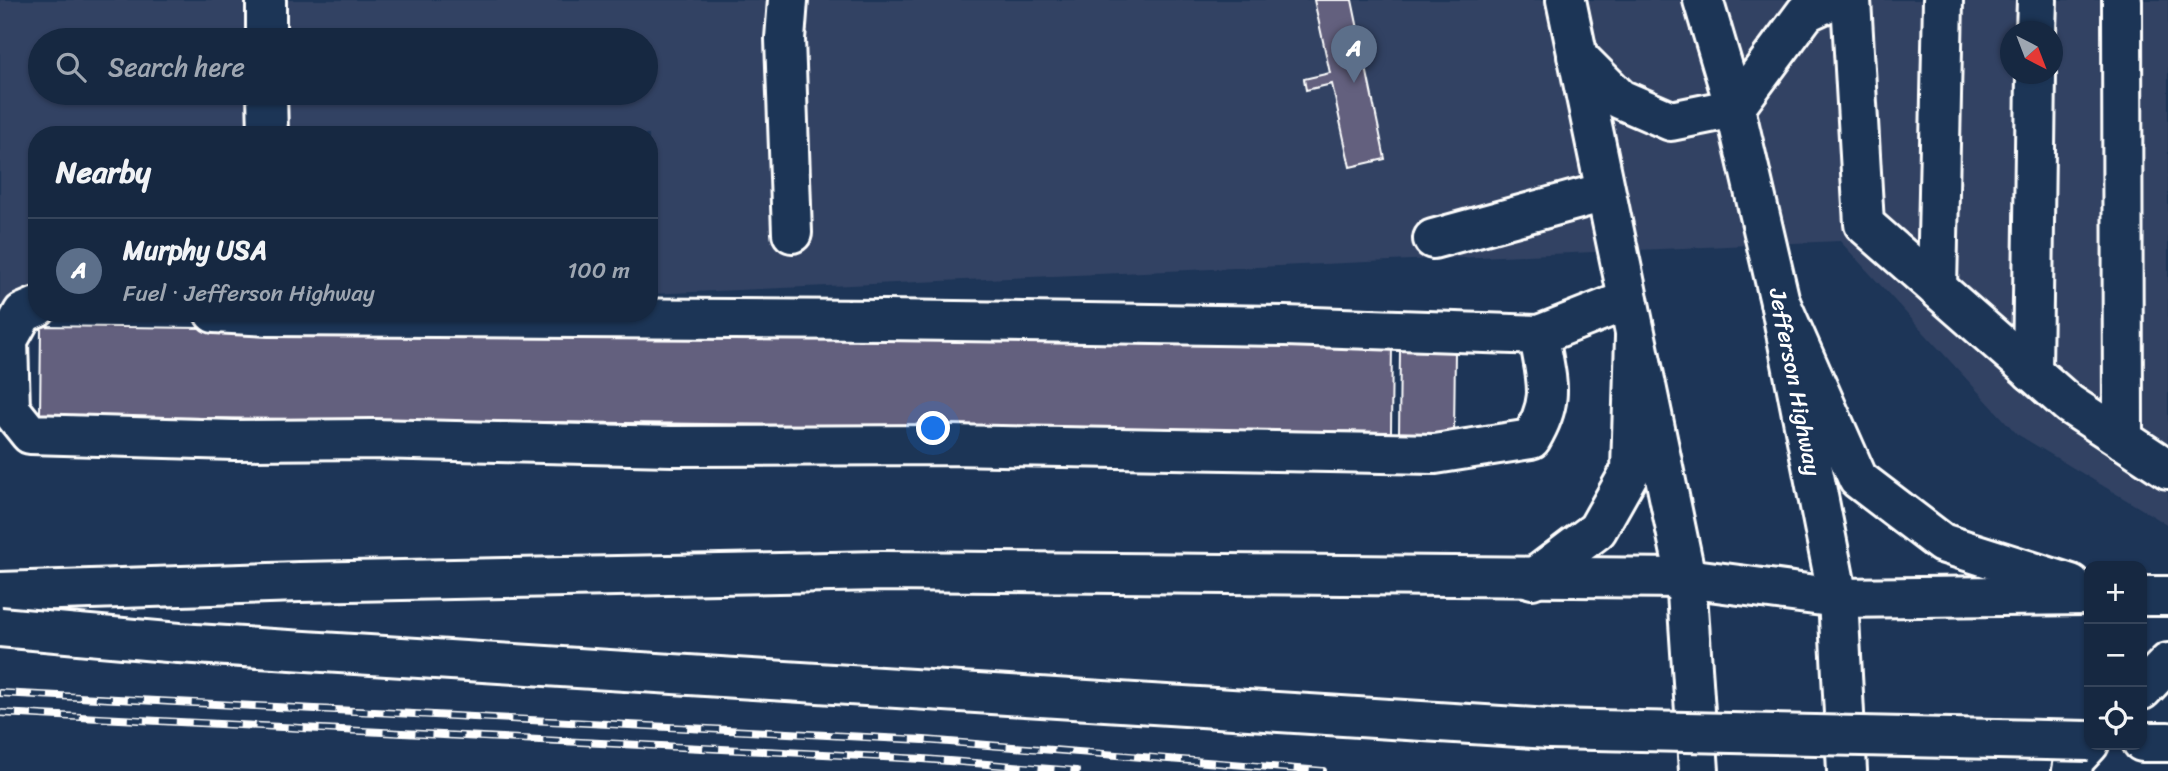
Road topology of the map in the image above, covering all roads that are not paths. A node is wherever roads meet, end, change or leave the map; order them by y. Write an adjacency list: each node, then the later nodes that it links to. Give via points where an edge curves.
1 (266, 0): 11 (main road)
2 (788, 0): 18 (main road, via 785,39)
3 (1566, 0): 12 (main road)
4 (1703, 0): 15 (main road, Jefferson Highway)
5 (1832, 0): 15 (main road, via 1807,12)
6 (1851, 0): 20 (main road, via 1864,224)
7 (1943, 0): 20 (main road)
8 (2037, 0): 10 (main road)
9 (2122, 0): 27 (main road)
10 (2036, 21)
11 (266, 28)
12 (1577, 56): 15 (main road, via 1620,99 1671,121); 17 (main road)
13 (2036, 84): 26 (main road)
14 (267, 105): 16 (main road)
15 (1735, 108): 21 (main road, Jefferson Highway)
16 (268, 126)
17 (1605, 191): 19 (main road); 24 (main road)
18 (792, 233)
19 (1433, 239)
20 (1937, 288): 26 (main road)
21 (1780, 302): 31 (main road, via 1858,479 1942,543); 36 (main road, Jefferson Highway)
22 (28, 311): 25 (main road, via 8,340 10,409 30,434 234,440 1435,454 1531,439 1545,416 1549,396)
23 (658, 319): 25 (main road, via 1271,326)
24 (1632, 319): 25 (main road); 29 (main road, via 1632,470 1597,530); 30 (main road)
25 (1539, 335)
26 (2032, 372): 27 (main road)
27 (2123, 440): 28 (main road)
28 (2168, 469)
29 (1532, 579): 30 (main road); 32 (main road, via 881,571)
30 (1686, 579): 36 (main road); 44 (main road)
31 (2084, 590)
32 (0, 592)
33 (2084, 592): 36 (main road)
34 (2147, 596): 35 (main road)
35 (2168, 597)
36 (1838, 598): 45 (main road, Jefferson Highway)
37 (0, 626): 41 (main road, bridge, via 179,643 1550,729)
38 (2168, 663): 39 (main road)
39 (2145, 687)
40 (2147, 742): 42 (main road)
41 (2084, 743)
42 (2168, 743)
43 (2084, 749): 46 (main road)
44 (1699, 771)
45 (1847, 771)
46 (2072, 771)

